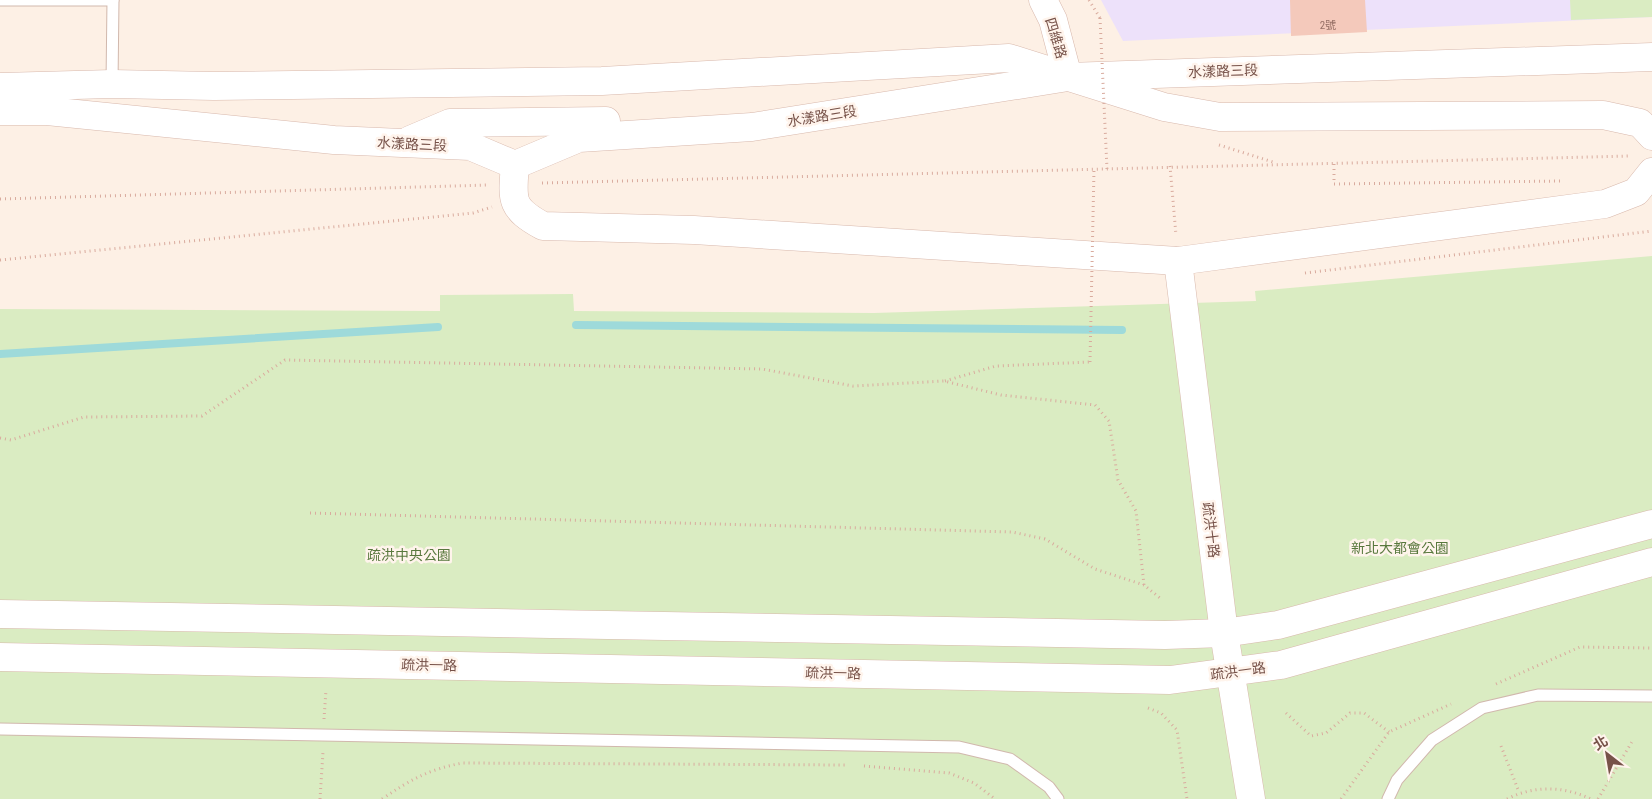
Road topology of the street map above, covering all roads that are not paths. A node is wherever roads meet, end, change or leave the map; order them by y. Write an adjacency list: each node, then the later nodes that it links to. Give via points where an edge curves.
1 (0, 0): 2 (lane)
2 (113, 0): 6 (lane)
3 (1043, 0): 5 (street, 四維路)
4 (1652, 57): 5 (street, 水漾路三段)
5 (1068, 77): 6 (street, via 1009,58 602,80 214,86); 9 (street, 水漾路三段, via 752,127); 11 (street, via 1164,107 1220,117 1603,115 1640,123)
6 (112, 84): 7 (street)
7 (0, 87)
8 (0, 111): 10 (street, 水漾路三段, via 47,110 334,140)
9 (652, 133): 10 (street, via 616,120 450,123); 12 (street, 水漾路三段, via 579,138)
10 (402, 144): 12 (street, 水漾路三段, via 470,146)
11 (1647, 155): 13 (street, via 1636,192 1605,204)
12 (514, 183): 13 (street, via 525,216 543,226)
13 (1177, 249): 17 (street, 疏洪十路)
14 (1652, 524): 17 (street, via 1278,625)
15 (1652, 562): 19 (street, 疏洪一路, via 1281,665)
16 (0, 614): 17 (street, via 1155,635)
17 (1224, 633): 19 (street, 疏洪十路)
18 (0, 657): 19 (street, 疏洪一路, via 1170,680)
19 (1230, 672): 23 (street, 疏洪十路)
20 (1652, 696): 24 (lane, via 1538,695 1482,708 1432,740 1397,780)
21 (0, 729): 22 (lane, via 959,747 1010,759 1049,787)
22 (1058, 799)
23 (1251, 799)
24 (1388, 799)

